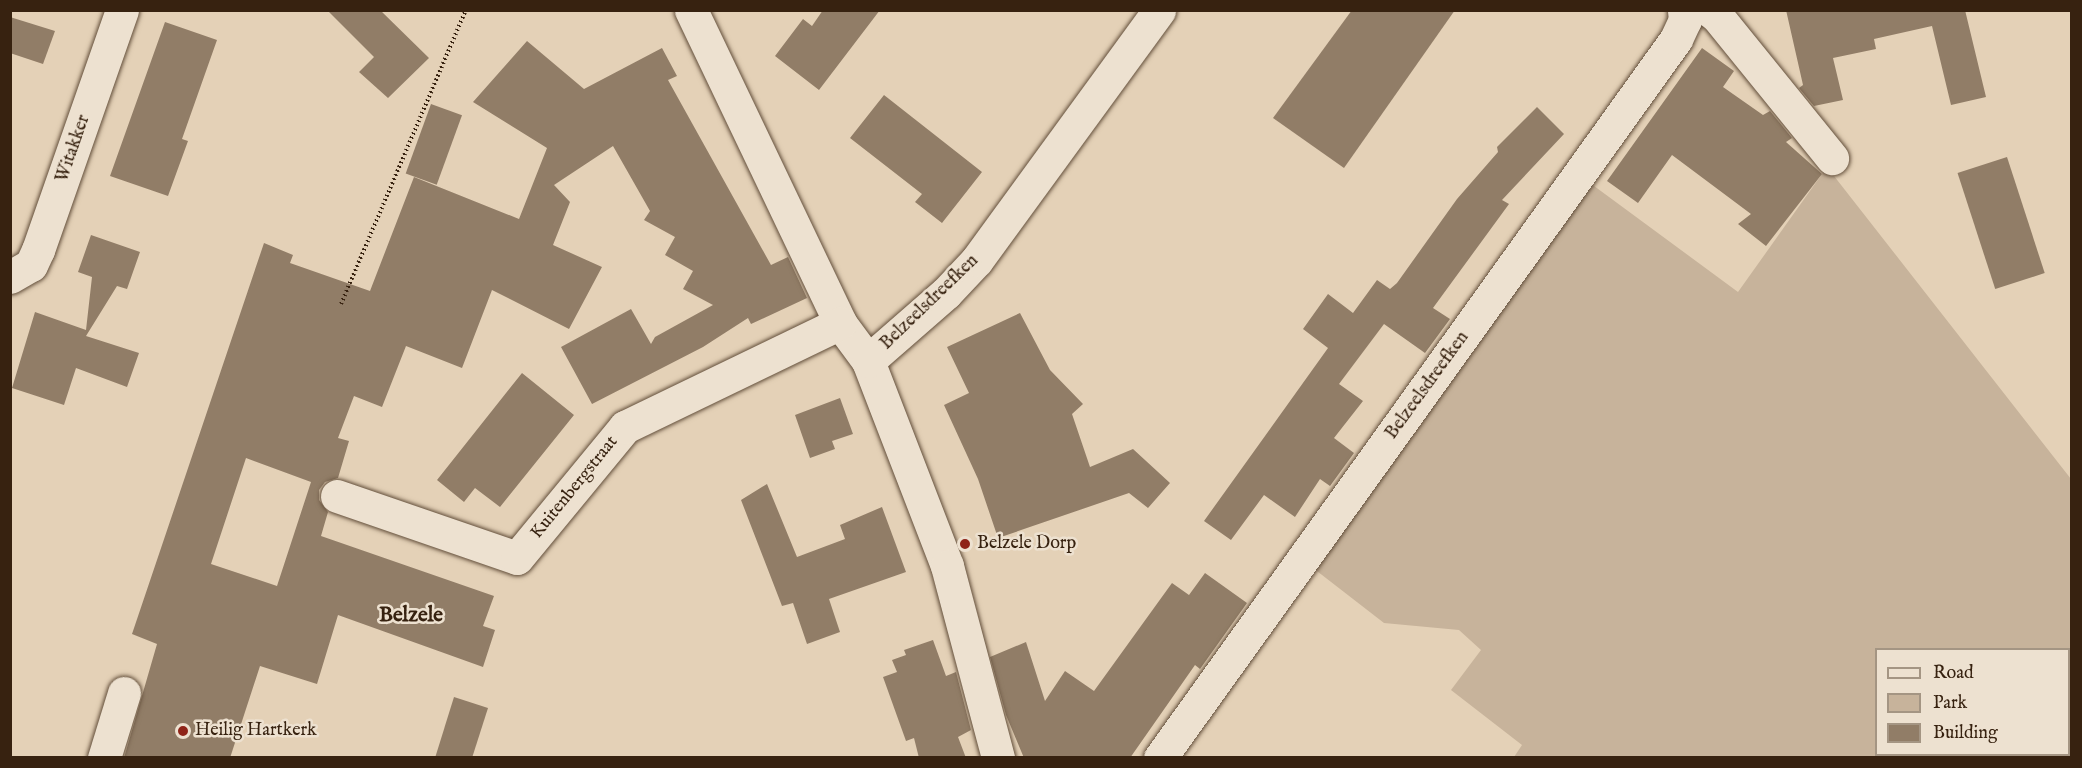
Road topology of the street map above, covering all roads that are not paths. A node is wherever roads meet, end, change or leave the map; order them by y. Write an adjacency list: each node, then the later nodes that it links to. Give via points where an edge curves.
1 (122, 10): 7 (street, Witakker, via 38,250 31,265)
2 (691, 10): 8 (street)
3 (1159, 10): 9 (street, Belzeelsdreefken, via 977,260)
4 (1684, 10): 14 (street, Belzeelsdreefken, via 1685,20 1676,39)
5 (1708, 10): 6 (street, via 1718,16)
6 (1832, 158)
7 (10, 276)
8 (840, 323): 9 (street); 10 (street, Kuitenbergstraat, via 626,427 518,558)
9 (868, 361): 13 (street, via 947,566)
10 (337, 496)
11 (124, 693): 12 (street)
12 (104, 758)
13 (998, 758)
14 (1160, 758)

